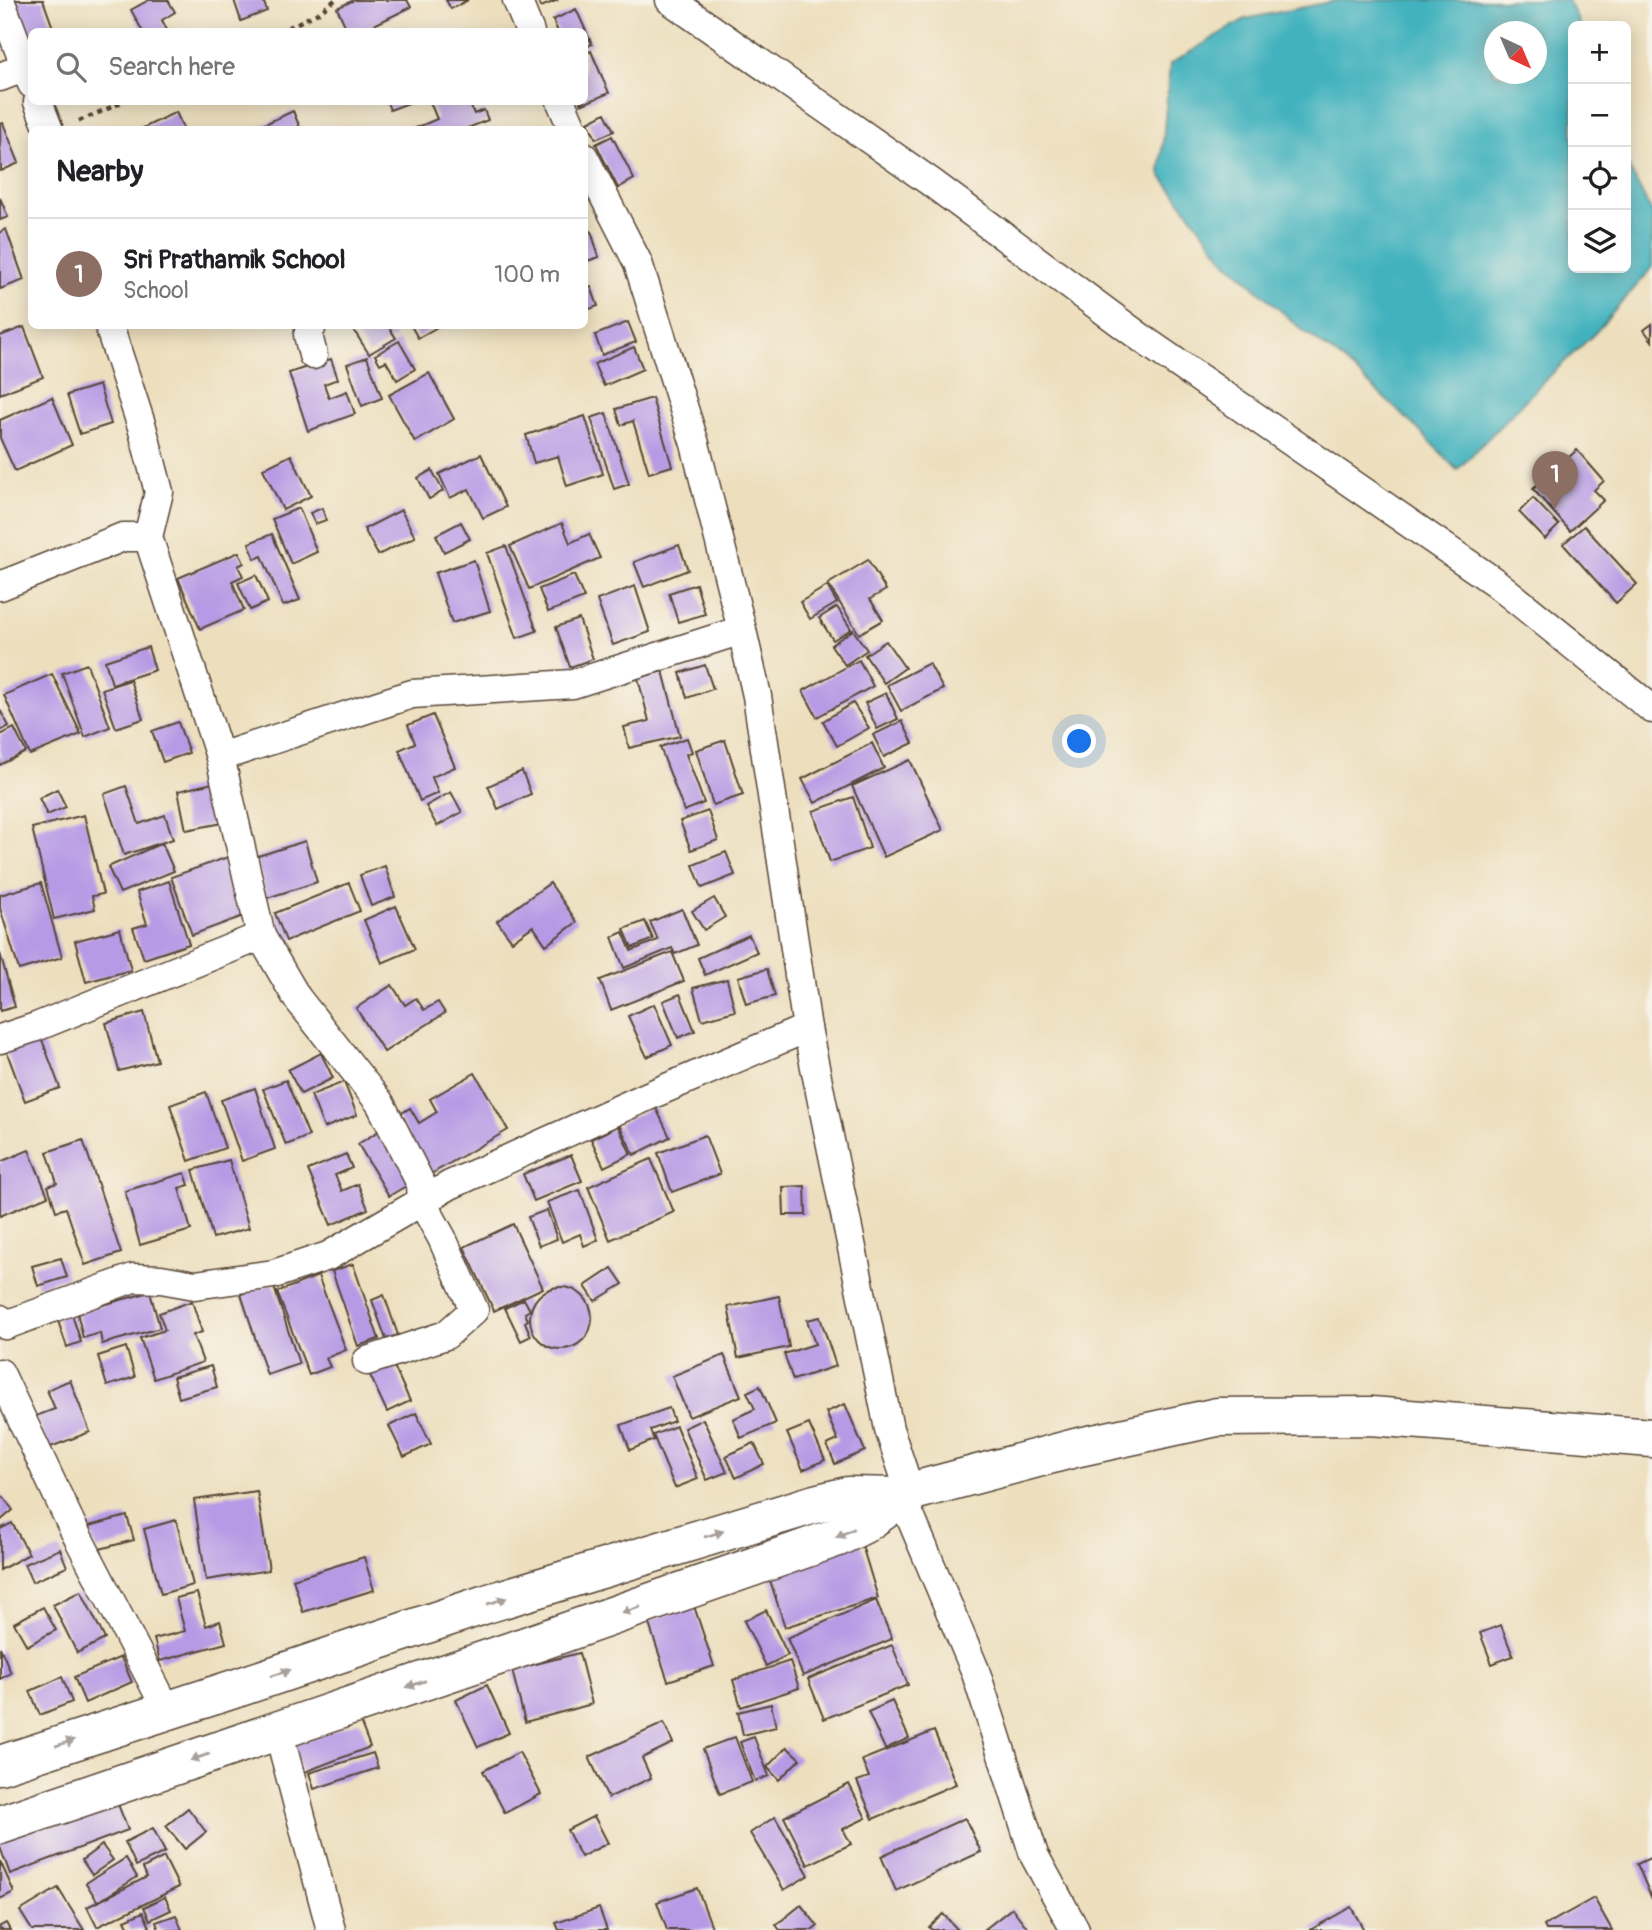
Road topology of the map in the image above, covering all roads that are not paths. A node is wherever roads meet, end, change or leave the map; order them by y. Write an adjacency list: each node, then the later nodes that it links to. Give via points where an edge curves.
1 (0, 0): 5 (street)
2 (517, 0): 4 (street)
3 (670, 0): 17 (street, via 933,183 1144,340 1496,583)
4 (528, 28)
5 (19, 76)
6 (41, 105): 8 (street)
7 (562, 105): 9 (street)
8 (58, 126)
9 (571, 126)
10 (590, 186): 16 (street, via 638,263 695,444)
11 (110, 329): 14 (street, via 159,492)
12 (311, 329): 13 (street)
13 (313, 355)
14 (148, 537): 15 (street, via 123,537); 18 (street)
15 (0, 586)
16 (742, 630): 18 (street, via 572,684 412,694); 20 (street, via 757,696)
17 (1652, 709)
18 (220, 757): 19 (street)
19 (261, 936): 21 (street); 22 (street, via 297,998 380,1103 421,1184)
20 (807, 1028): 22 (street, via 450,1185); 27 (street)
21 (0, 1039)
22 (422, 1202): 23 (street, via 328,1255 274,1274 195,1285 133,1278 6,1325); 24 (street, via 474,1310 446,1335)
23 (0, 1319)
24 (367, 1361)
25 (2, 1384): 28 (street)
26 (1652, 1438): 27 (main road, via 1371,1416 1217,1417 1075,1448)
27 (906, 1495): 28 (main road, one-way to 27, via 486,1604 815,1504 848,1496); 29 (main road, one-way to 29, via 838,1537); 33 (street, via 975,1670 1034,1855)
28 (167, 1710): 30 (main road, one-way to 28)
29 (278, 1730): 31 (main road, one-way to 31); 32 (street)
30 (0, 1765)
31 (0, 1825)
32 (331, 1930)
33 (1075, 1930)

